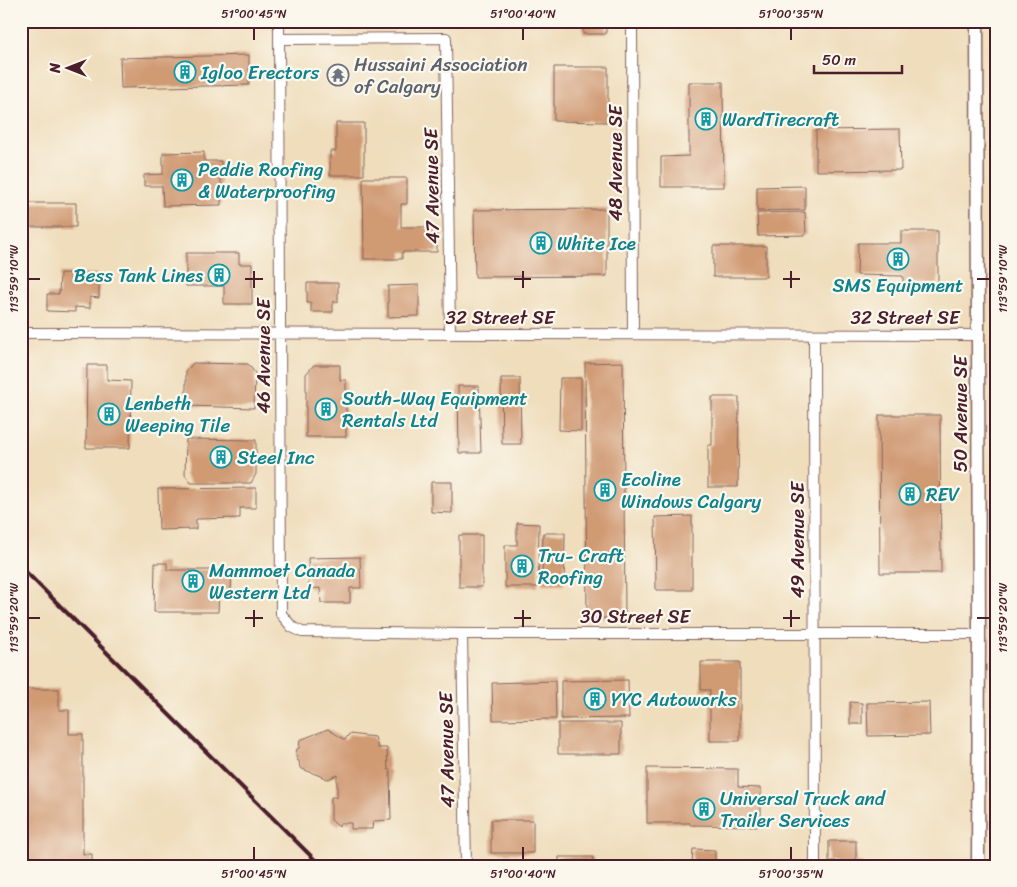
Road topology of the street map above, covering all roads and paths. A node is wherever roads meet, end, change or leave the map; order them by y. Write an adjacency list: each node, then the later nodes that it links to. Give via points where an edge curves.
1 (279, 21): 4 (street, 46 Avenue SE)
2 (632, 21): 8 (street, 48 Avenue SE)
3 (977, 21): 10 (street, 50 Avenue SE)
4 (279, 40): 6 (street, 46 Avenue SE); 7 (street, 47 Avenue SE, via 446,38)
5 (21, 333): 6 (street, 32 Street SE)
6 (280, 334): 7 (street, 32 Street SE); 11 (street, 46 Avenue SE, via 282,614)
7 (450, 334): 8 (street, 32 Street SE)
8 (632, 334): 9 (street, 32 Street SE)
9 (814, 335): 10 (street, 32 Street SE); 13 (street, 49 Avenue SE)
10 (979, 335): 14 (street, 50 Avenue SE)
11 (292, 627): 12 (street, 30 Street SE, via 302,632)
12 (462, 634): 13 (street, 30 Street SE); 15 (street, 47 Avenue SE)
13 (815, 634): 14 (street, 30 Street SE); 16 (street, 49 Avenue SE)
14 (980, 634): 17 (street, 50 Avenue SE)
15 (466, 866)
16 (815, 866)
17 (978, 866)

